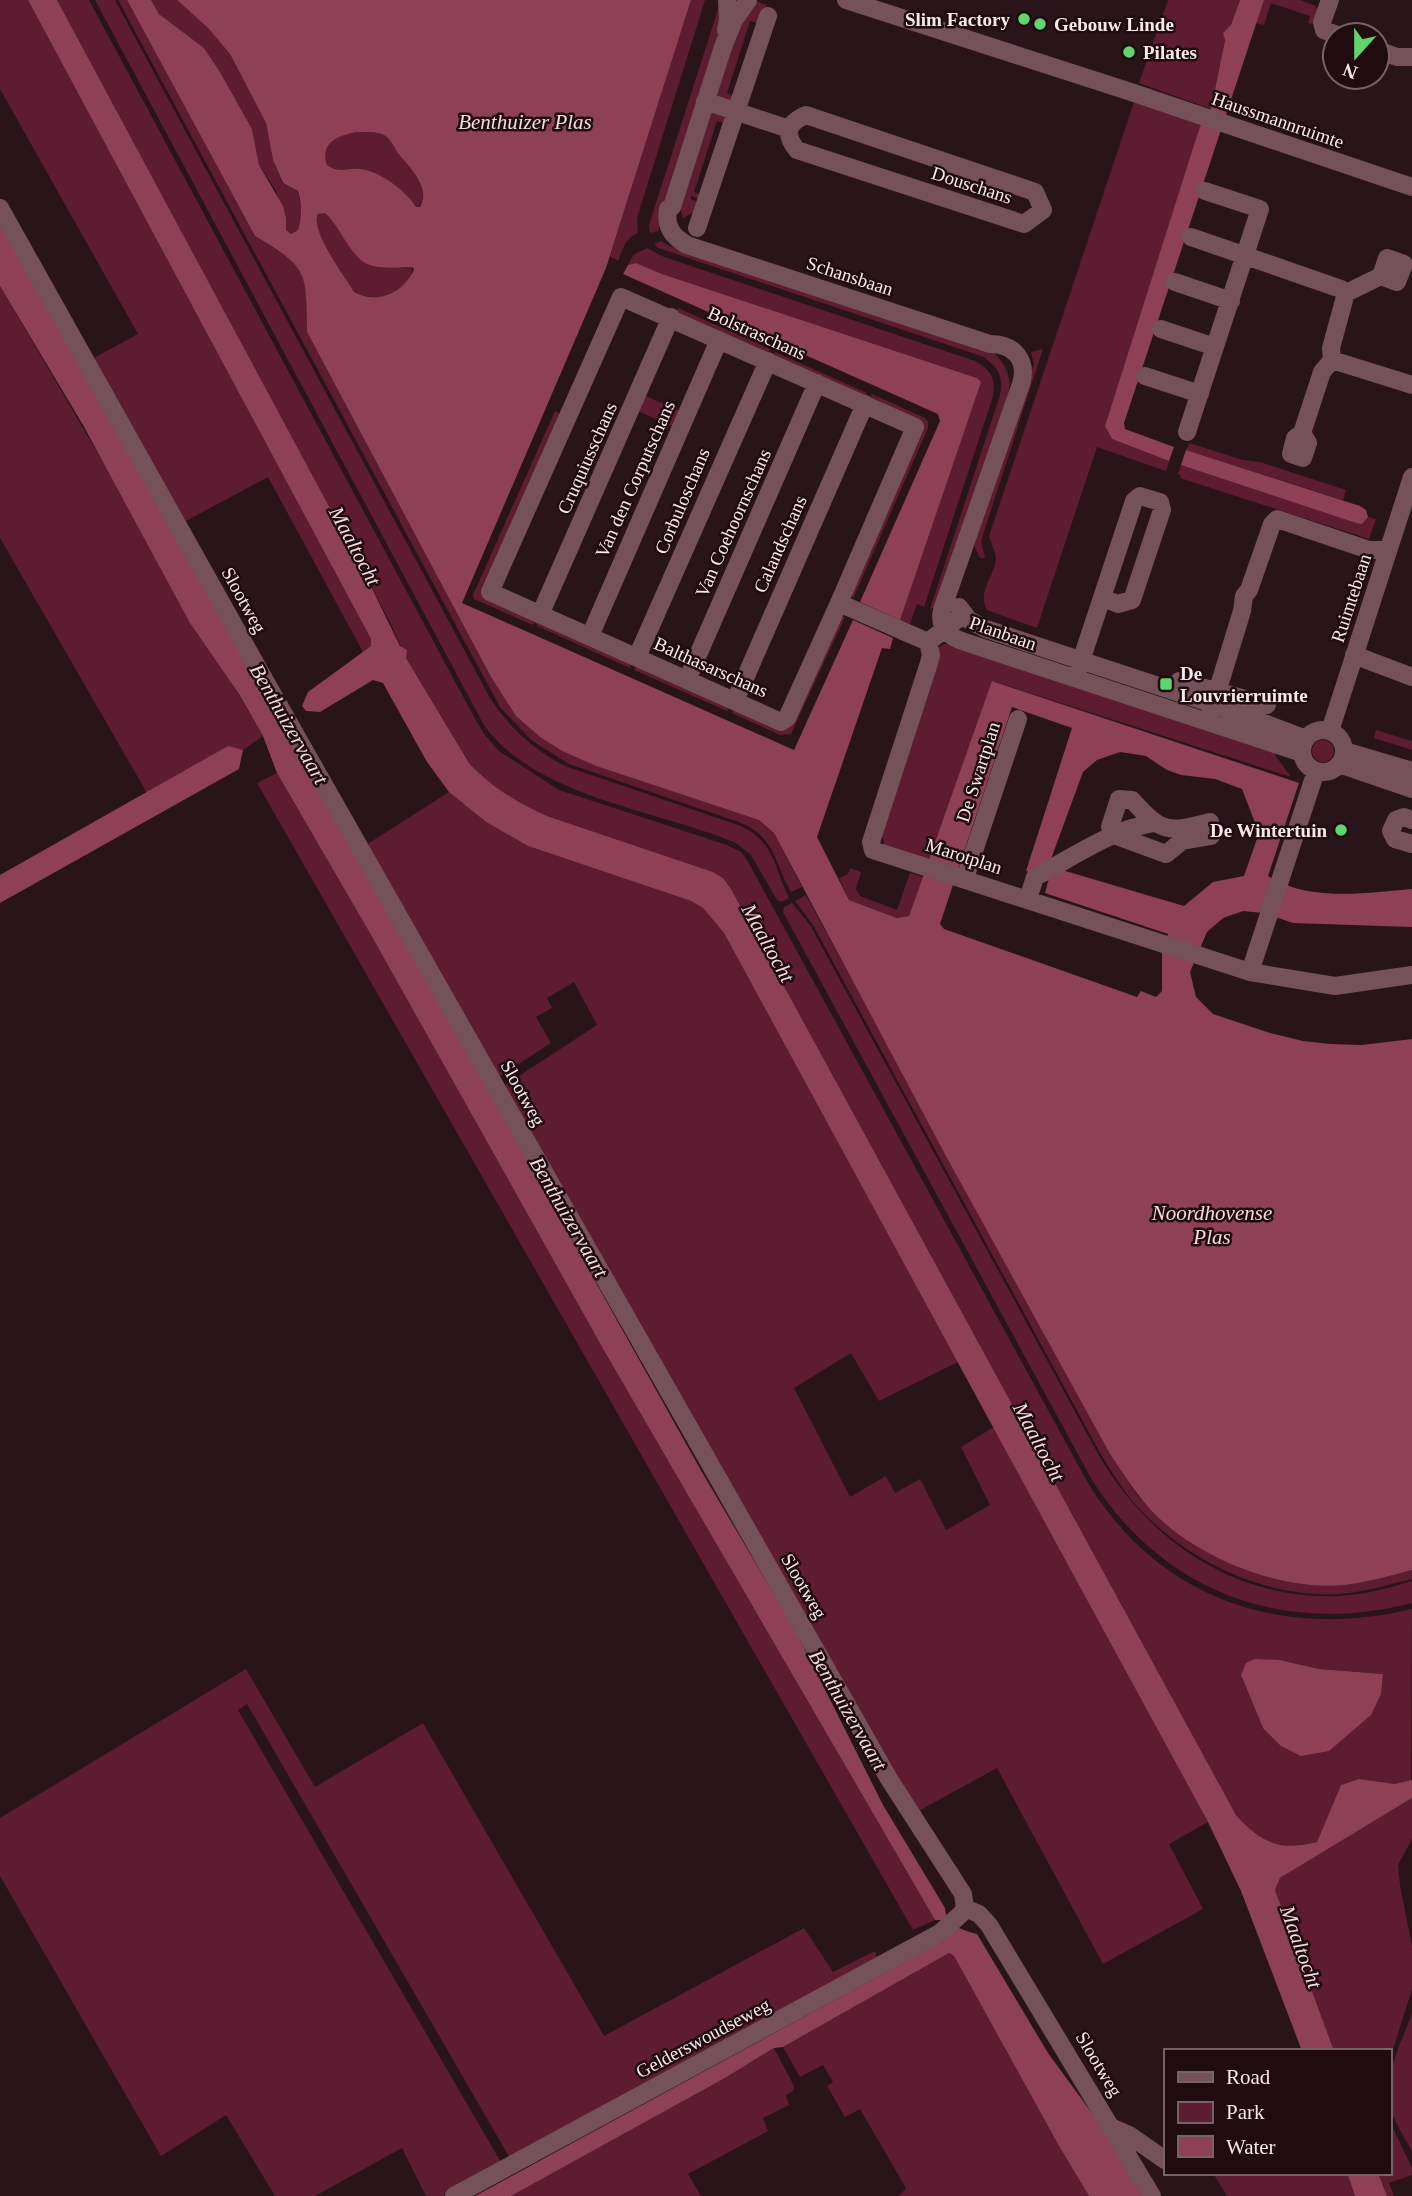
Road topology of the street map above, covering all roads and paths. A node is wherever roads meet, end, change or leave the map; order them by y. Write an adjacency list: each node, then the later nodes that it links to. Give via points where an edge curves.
1 (727, 0): 7 (street, Schansbaan)
2 (748, 0): 7 (street, Schansbaan)
3 (846, 0): 13 (street, Haussmannruimte)
4 (1330, 0): 6 (street)
5 (768, 16): 11 (street)
6 (1322, 21)
7 (723, 47): 10 (street, Schansbaan)
8 (1391, 55): 9 (street)
9 (1412, 55)
10 (705, 101): 11 (street); 38 (street, Schansbaan, via 668,209 667,225 678,239 990,344 1013,366 1014,403)
11 (735, 111): 12 (street); 16 (street)
12 (789, 129): 12 (street, Douschans, via 794,120 806,115 1035,192 1043,210 1024,224 797,150 789,141)
13 (1412, 187)
14 (1205, 191): 18 (street, via 1260,209)
15 (0, 208): 72 (street, Slootweg, via 889,1780 962,1894)
16 (697, 228)
17 (1191, 237): 18 (street)
18 (1246, 256): 21 (street); 22 (street)
19 (1381, 276): 21 (street)
20 (1175, 282): 22 (street)
21 (1346, 293): 27 (street)
22 (1231, 301): 26 (street)
23 (671, 317): 25 (street, Bolstraschans); 41 (street, Cruquiusschans); 41 (street, Bolstraschans, via 621,297 498,570 490,592)
24 (1161, 329): 26 (street)
25 (719, 340): 28 (street, Bolstraschans); 44 (street, Van den Corputschans)
26 (1215, 347): 32 (street)
27 (1332, 360): 31 (street); 35 (street, via 1322,372)
28 (768, 361): 30 (street, Bolstraschans); 47 (street, Corbuloschans)
29 (1145, 376): 32 (street)
30 (817, 383): 33 (street, Bolstraschans); 50 (street, Van Coehoornschans)
31 (1412, 385)
32 (1200, 394): 34 (street)
33 (865, 404): 40 (street, Bolstraschans, via 915,427); 54 (street, Calandschans)
34 (1187, 432)
35 (1302, 433)
36 (1412, 477): 37 (street, Ruimtebaan)
37 (1388, 550): 46 (street, Ruimtebaan); 53 (street, via 1370,550 1277,519 1244,596)
38 (957, 570): 42 (street, Planbaan, via 958,605); 43 (street, Planbaan, via 941,616)
39 (1103, 598): 39 (street, via 1134,501 1140,496 1160,502 1162,510 1132,600 1118,604); 48 (street)
40 (838, 603): 45 (street); 54 (street, Balthasarschans, via 787,718 781,722)
41 (540, 615): 44 (street, Balthasarschans)
42 (963, 615): 43 (street); 48 (street, Planbaan, via 986,629)
43 (943, 629): 45 (street); 51 (street, Planbaan, via 955,639)
44 (590, 636): 47 (street, Balthasarschans)
45 (928, 642): 68 (street, Marotplan, via 929,663 871,842 873,850)
46 (1354, 655): 49 (street); 58 (street, Ruimtebaan)
47 (637, 657): 50 (street, Balthasarschans)
48 (1081, 661): 51 (street); 53 (street, Planbaan)
49 (1412, 677)
50 (687, 680): 54 (street, Balthasarschans)
51 (1075, 680): 57 (street, Planbaan)
52 (1176, 680): 53 (street)
53 (1215, 698): 55 (street); 57 (street); 59 (street, Planbaan)
54 (735, 701)
55 (1267, 705)
56 (1018, 719): 68 (street, De Swartplan)
57 (1208, 722): 59 (street, Planbaan)
58 (1330, 731): 59 (street, via 1314,732); 60 (street, via 1338,737)
59 (1304, 746): 61 (street, via 1306,764)
60 (1342, 757): 61 (street, via 1326,772); 62 (street); 63 (street)
61 (1317, 771): 70 (street)
62 (1412, 771)
63 (1412, 789)
64 (1412, 820): 67 (street, via 1396,820 1391,831 1395,839)
65 (1153, 824): 66 (street); 66 (street, via 1132,800 1119,799 1110,827); 66 (street, via 1180,836 1166,853)
66 (1114, 835): 69 (street, via 1035,877)
67 (1412, 844)
68 (963, 878): 69 (street, Marotplan)
69 (1030, 894): 70 (street, Marotplan)
70 (1250, 972): 71 (street, Marotplan, via 1335,986)
71 (1412, 975)
72 (963, 1911): 73 (street, Slootweg, via 979,1914 989,1925); 75 (street, Gelderswoudseweg, via 940,1933)
73 (1113, 2128): 74 (street, Slootweg); 76 (street, Slootweg)
74 (1164, 2159)
75 (453, 2196)
76 (1153, 2196)

